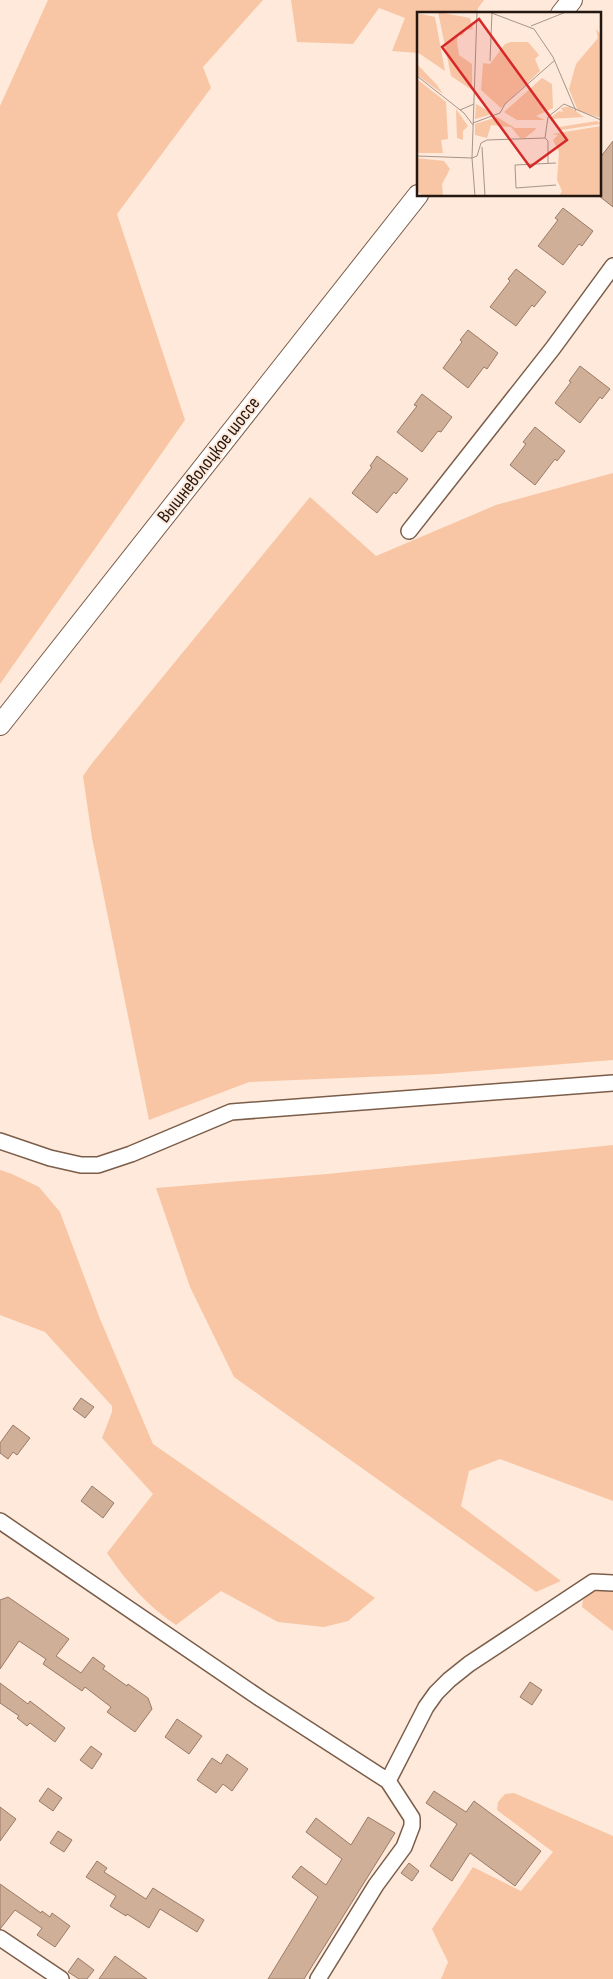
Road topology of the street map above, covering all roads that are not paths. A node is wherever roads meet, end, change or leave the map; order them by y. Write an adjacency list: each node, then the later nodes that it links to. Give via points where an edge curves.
1 (572, 0): 2 (main road)
2 (563, 12)
3 (417, 196): 6 (main road, Вышневолоцкое шоссе)
4 (613, 266): 5 (street, via 554,348)
5 (409, 531)
6 (0, 725)
7 (613, 1083): 8 (street, via 231,1112 98,1165 50,1158)
8 (0, 1141)
9 (0, 1521): 11 (street)
10 (613, 1582): 11 (street, via 592,1582 449,1680 426,1707)
11 (388, 1782): 14 (street, via 412,1818 412,1826 404,1847 376,1885)
12 (0, 1938): 13 (street)
13 (61, 1979)
14 (318, 1979)

